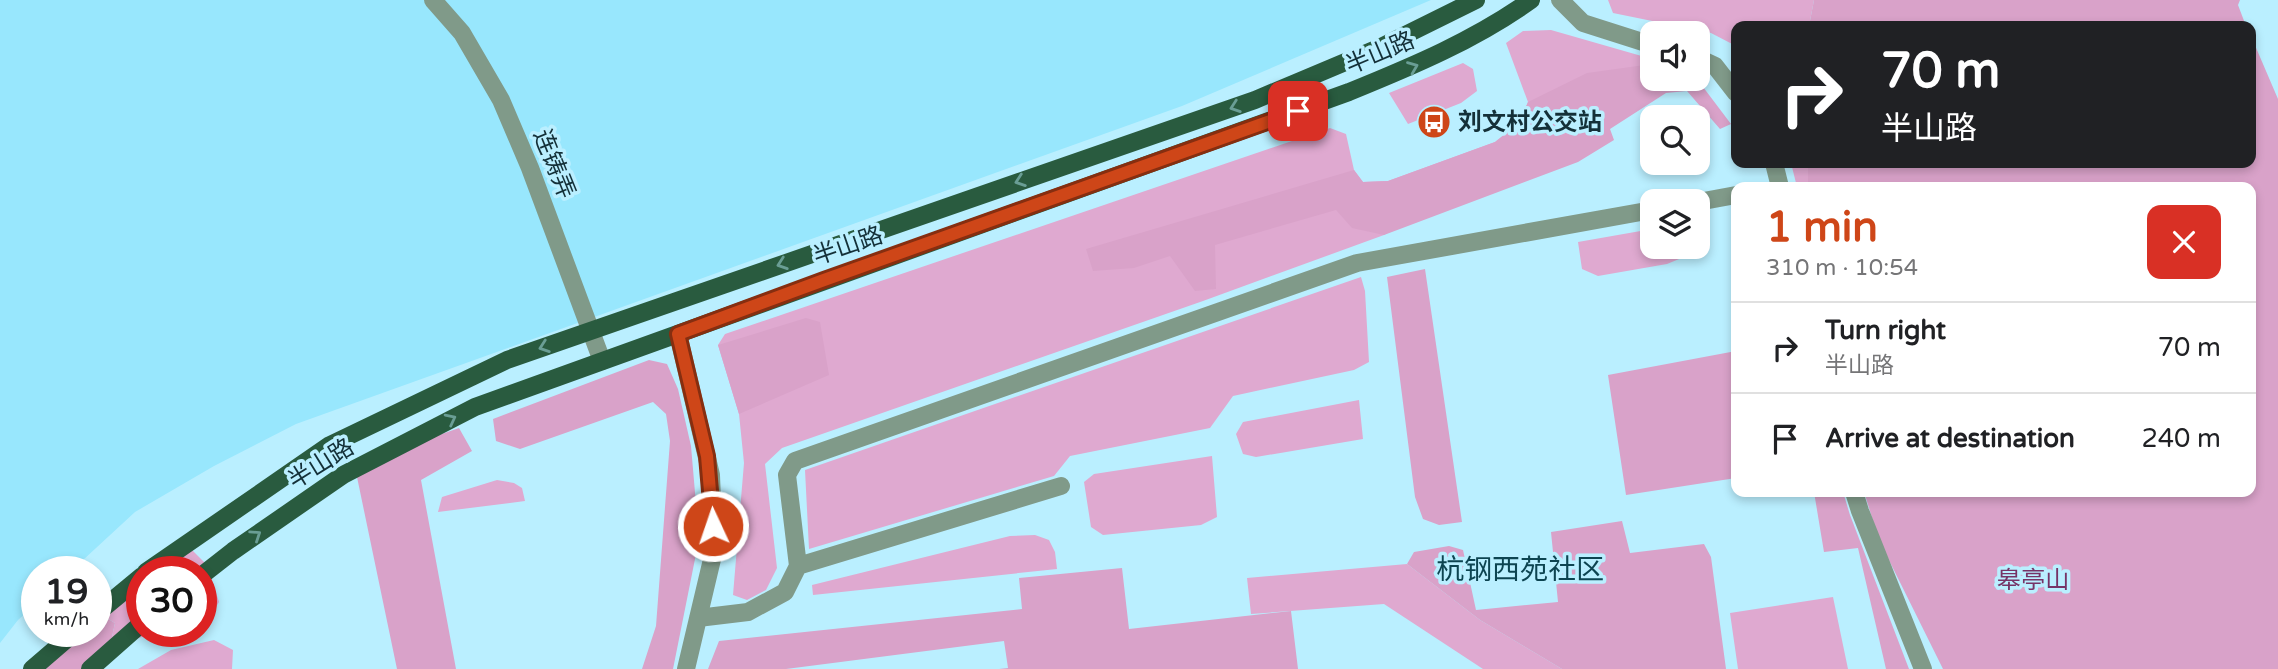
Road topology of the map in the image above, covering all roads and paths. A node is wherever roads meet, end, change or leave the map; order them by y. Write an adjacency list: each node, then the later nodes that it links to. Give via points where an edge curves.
1 (432, 0): 11 (street, 连铸弄, via 462,33 501,100)
2 (1476, 0): 11 (main road, 半山路, one-way to 11, via 1381,47 1255,100)
3 (1531, 0): 12 (main road, 半山路, one-way to 3, via 1349,92 1427,61)
4 (1560, 0): 5 (street, via 1583,23)
5 (1640, 41)
6 (1710, 64): 7 (street)
7 (1731, 87)
8 (1731, 196): 9 (street)
9 (1710, 200)
10 (1640, 212): 18 (street, via 1357,263 795,461 787,475)
11 (591, 331): 13 (street, 连铸弄); 16 (main road, 半山路, one-way to 16, via 507,360 330,445)
12 (678, 334): 13 (main road, 半山路); 21 (street, via 710,475 714,551)
13 (602, 361): 17 (main road, 半山路, one-way to 13, via 343,475 475,407)
14 (1061, 486): 18 (street)
15 (1856, 497): 27 (street)
16 (169, 556)
17 (217, 564)
18 (797, 566): 21 (street, via 785,592 748,612)
19 (126, 589): 20 (main road)
20 (112, 601)
21 (698, 618): 26 (street)
22 (126, 637): 25 (main road)
23 (58, 647): 24 (main road)
24 (32, 669)
25 (90, 669)
26 (686, 669)
27 (1923, 669)

